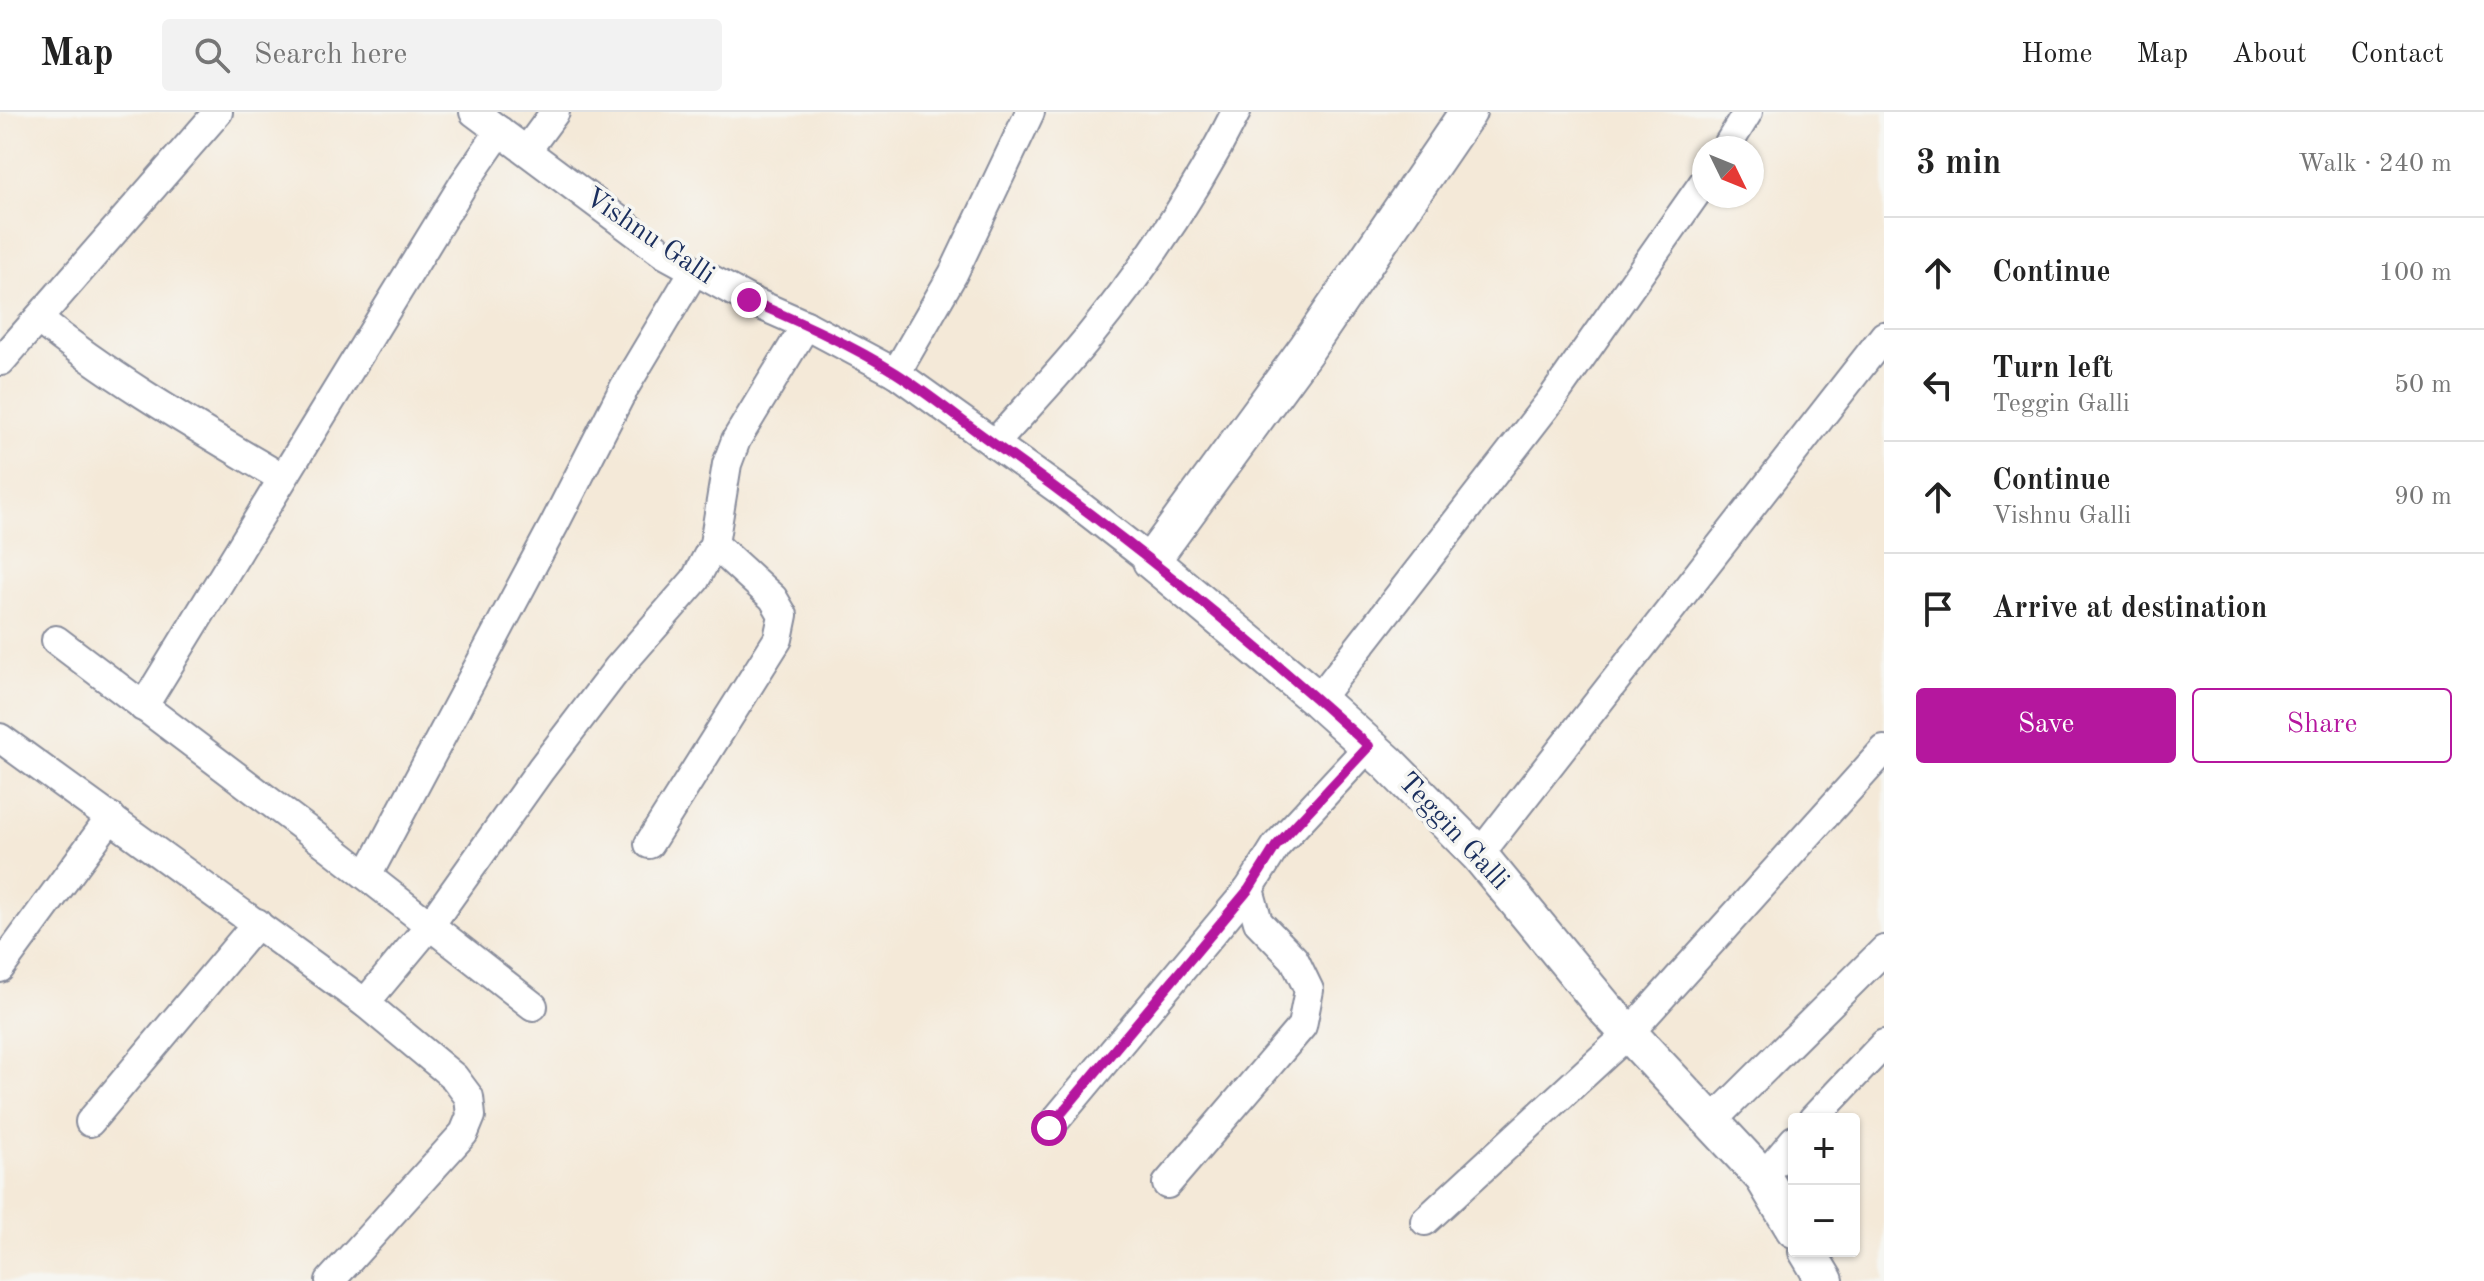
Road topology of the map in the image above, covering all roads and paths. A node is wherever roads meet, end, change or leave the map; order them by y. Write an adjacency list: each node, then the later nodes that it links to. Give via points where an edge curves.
1 (218, 112): 13 (street)
2 (474, 112): 8 (street, Vishnu Galli)
3 (555, 112): 10 (street)
4 (1030, 112): 17 (street, via 953,274)
5 (1236, 112): 18 (street, via 1149,257)
6 (1468, 112): 21 (street, via 1307,348)
7 (1748, 112): 9 (street)
8 (500, 131): 10 (street, Vishnu Galli); 19 (street)
9 (1733, 136)
10 (527, 150): 12 (street, Vishnu Galli)
11 (1692, 199): 23 (street, via 1551,400)
12 (694, 271): 14 (street, Vishnu Galli); 31 (street, via 624,388)
13 (38, 319): 16 (street); 19 (street, via 127,385)
14 (806, 325): 17 (street, Vishnu Galli); 20 (street, via 736,440)
15 (1884, 336): 30 (street)
16 (1, 361)
17 (896, 373): 18 (street, Vishnu Galli)
18 (994, 444): 21 (street, Vishnu Galli)
19 (282, 478): 24 (street)
20 (714, 544): 29 (street, via 773,598 783,615 781,627); 34 (street, via 695,580 618,668)
21 (1151, 561): 23 (street, Teggin Galli)
22 (56, 640): 24 (street)
23 (1318, 700): 26 (street, Teggin Galli)
24 (143, 707): 31 (street)
25 (0, 738): 28 (street)
26 (1369, 746): 30 (street, Teggin Galli); 32 (street, via 1276,846)
27 (1884, 750): 39 (street)
28 (111, 817): 33 (street); 36 (street)
29 (649, 844)
30 (1479, 855): 39 (street, Teggin Galli)
31 (367, 876): 34 (street)
32 (1249, 889): 44 (street); 47 (street, via 1258,922 1294,959 1309,990 1302,1026)
33 (257, 923): 37 (street); 43 (street)
34 (430, 925): 37 (street); 38 (street)
35 (1884, 950): 42 (street)
36 (0, 968)
37 (365, 1003): 51 (street, via 454,1077 469,1097 471,1116 464,1133)
38 (533, 1006)
39 (1629, 1033): 42 (street, Teggin Galli); 49 (street)
40 (1884, 1044): 41 (street)
41 (1819, 1113)
42 (1712, 1121): 46 (street, Teggin Galli)
43 (90, 1122)
44 (1049, 1128)
45 (1788, 1147): 46 (street)
46 (1763, 1177): 48 (street, Teggin Galli)
47 (1167, 1184)
48 (1788, 1219)
49 (1425, 1221)
50 (1811, 1257): 52 (street)
51 (330, 1281)
52 (1825, 1281)

